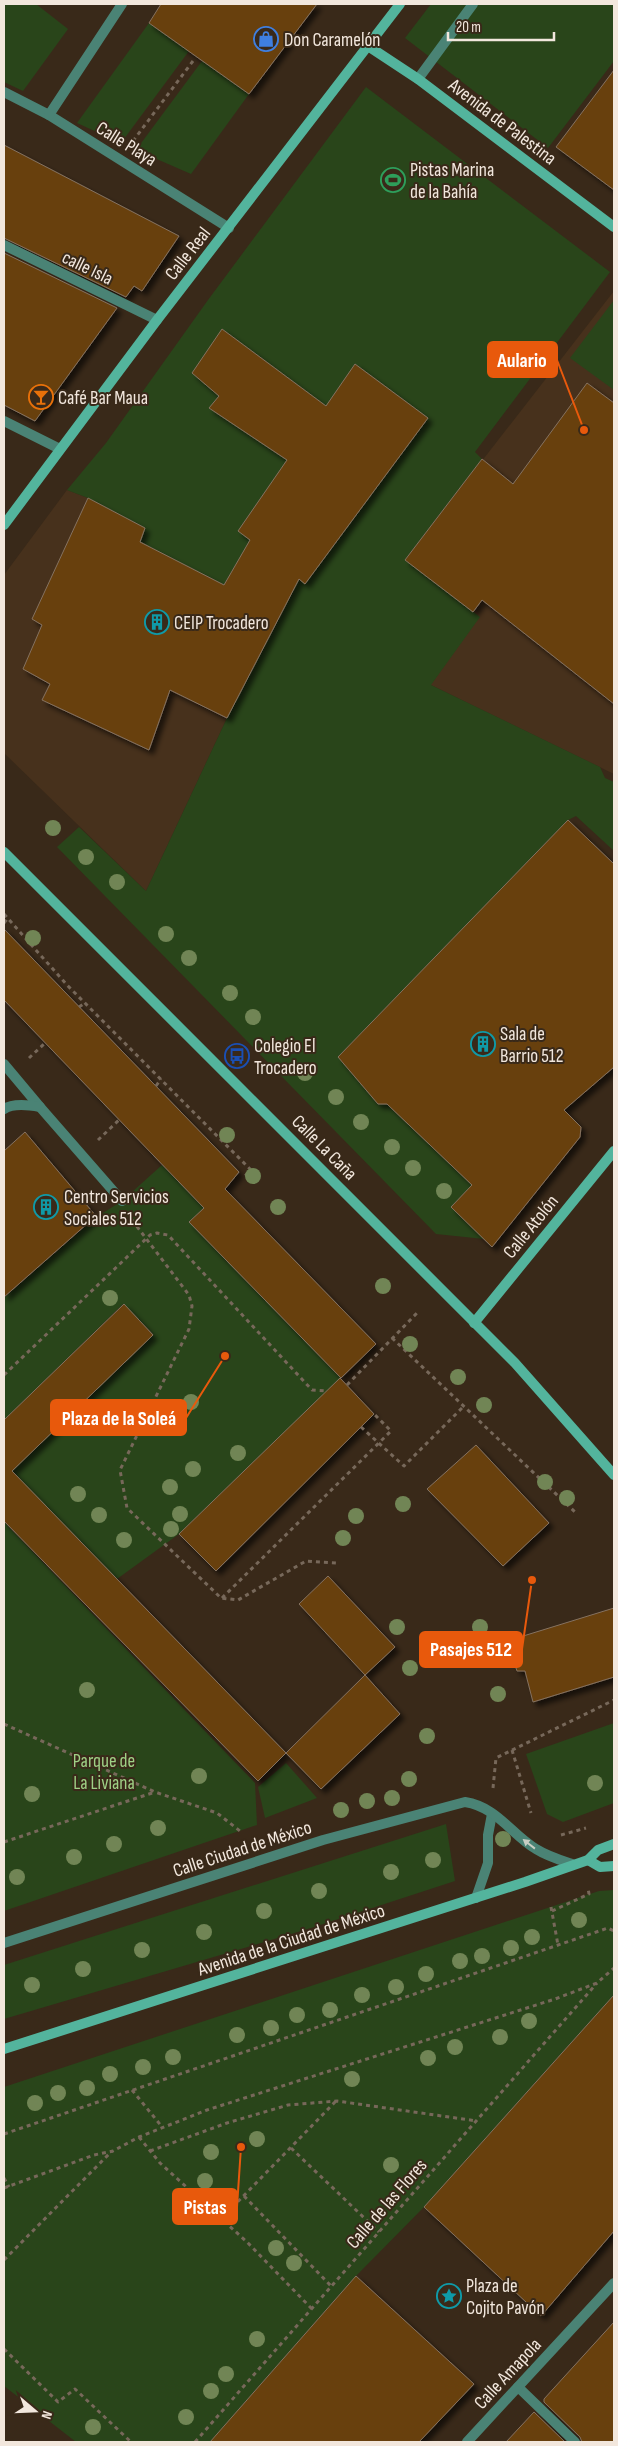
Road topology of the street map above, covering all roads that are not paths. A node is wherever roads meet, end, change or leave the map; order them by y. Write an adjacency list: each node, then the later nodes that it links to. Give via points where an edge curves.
1 (122, 4): 7 (street)
2 (400, 4): 4 (street, Calle Real)
3 (473, 4): 5 (street)
4 (368, 46): 5 (street, Avenida de Palestina); 9 (street, Calle Real)
5 (418, 79): 8 (street, Avenida de Palestina)
6 (4, 92): 7 (street, Calle Playa)
7 (49, 115): 9 (street, Calle Playa)
8 (614, 227)
9 (229, 228): 11 (street, Calle Real)
10 (4, 245): 11 (street, calle Isla)
11 (157, 320): 13 (street, Calle Real)
12 (4, 421): 13 (street)
13 (60, 449): 14 (street, Calle Real)
14 (4, 525)
15 (4, 852): 21 (street, Calle La Caña)
16 (4, 1064): 17 (street)
17 (40, 1107): 18 (street); 20 (street)
18 (5, 1108)
19 (614, 1151): 21 (street, Calle Atolón)
20 (122, 1201)
21 (474, 1322): 22 (street, Calle La Caña, via 516,1364)
22 (614, 1475)
23 (492, 1814): 26 (street, Calle Ciudad de México, one-way to 23, via 536,1850 511,1826); 28 (street, via 488,1863); 29 (street, Calle Ciudad de México, via 477,1804 465,1802 351,1833)
24 (614, 1844): 25 (street, Avenida de la Ciudad de México, via 598,1850)
25 (588, 1860): 26 (street, Avenida de la Ciudad de México); 27 (street, Avenida de la Ciudad de México, via 600,1867)
26 (572, 1864): 28 (street, Avenida de la Ciudad de México)
27 (614, 1866)
28 (476, 1898): 30 (street, Avenida de la Ciudad de México)
29 (4, 1943)
30 (4, 2049)
31 (614, 2283): 32 (street, Calle Amapola)
32 (518, 2387): 33 (street, Calle Amapola); 34 (street)
33 (467, 2442)
34 (575, 2442)

